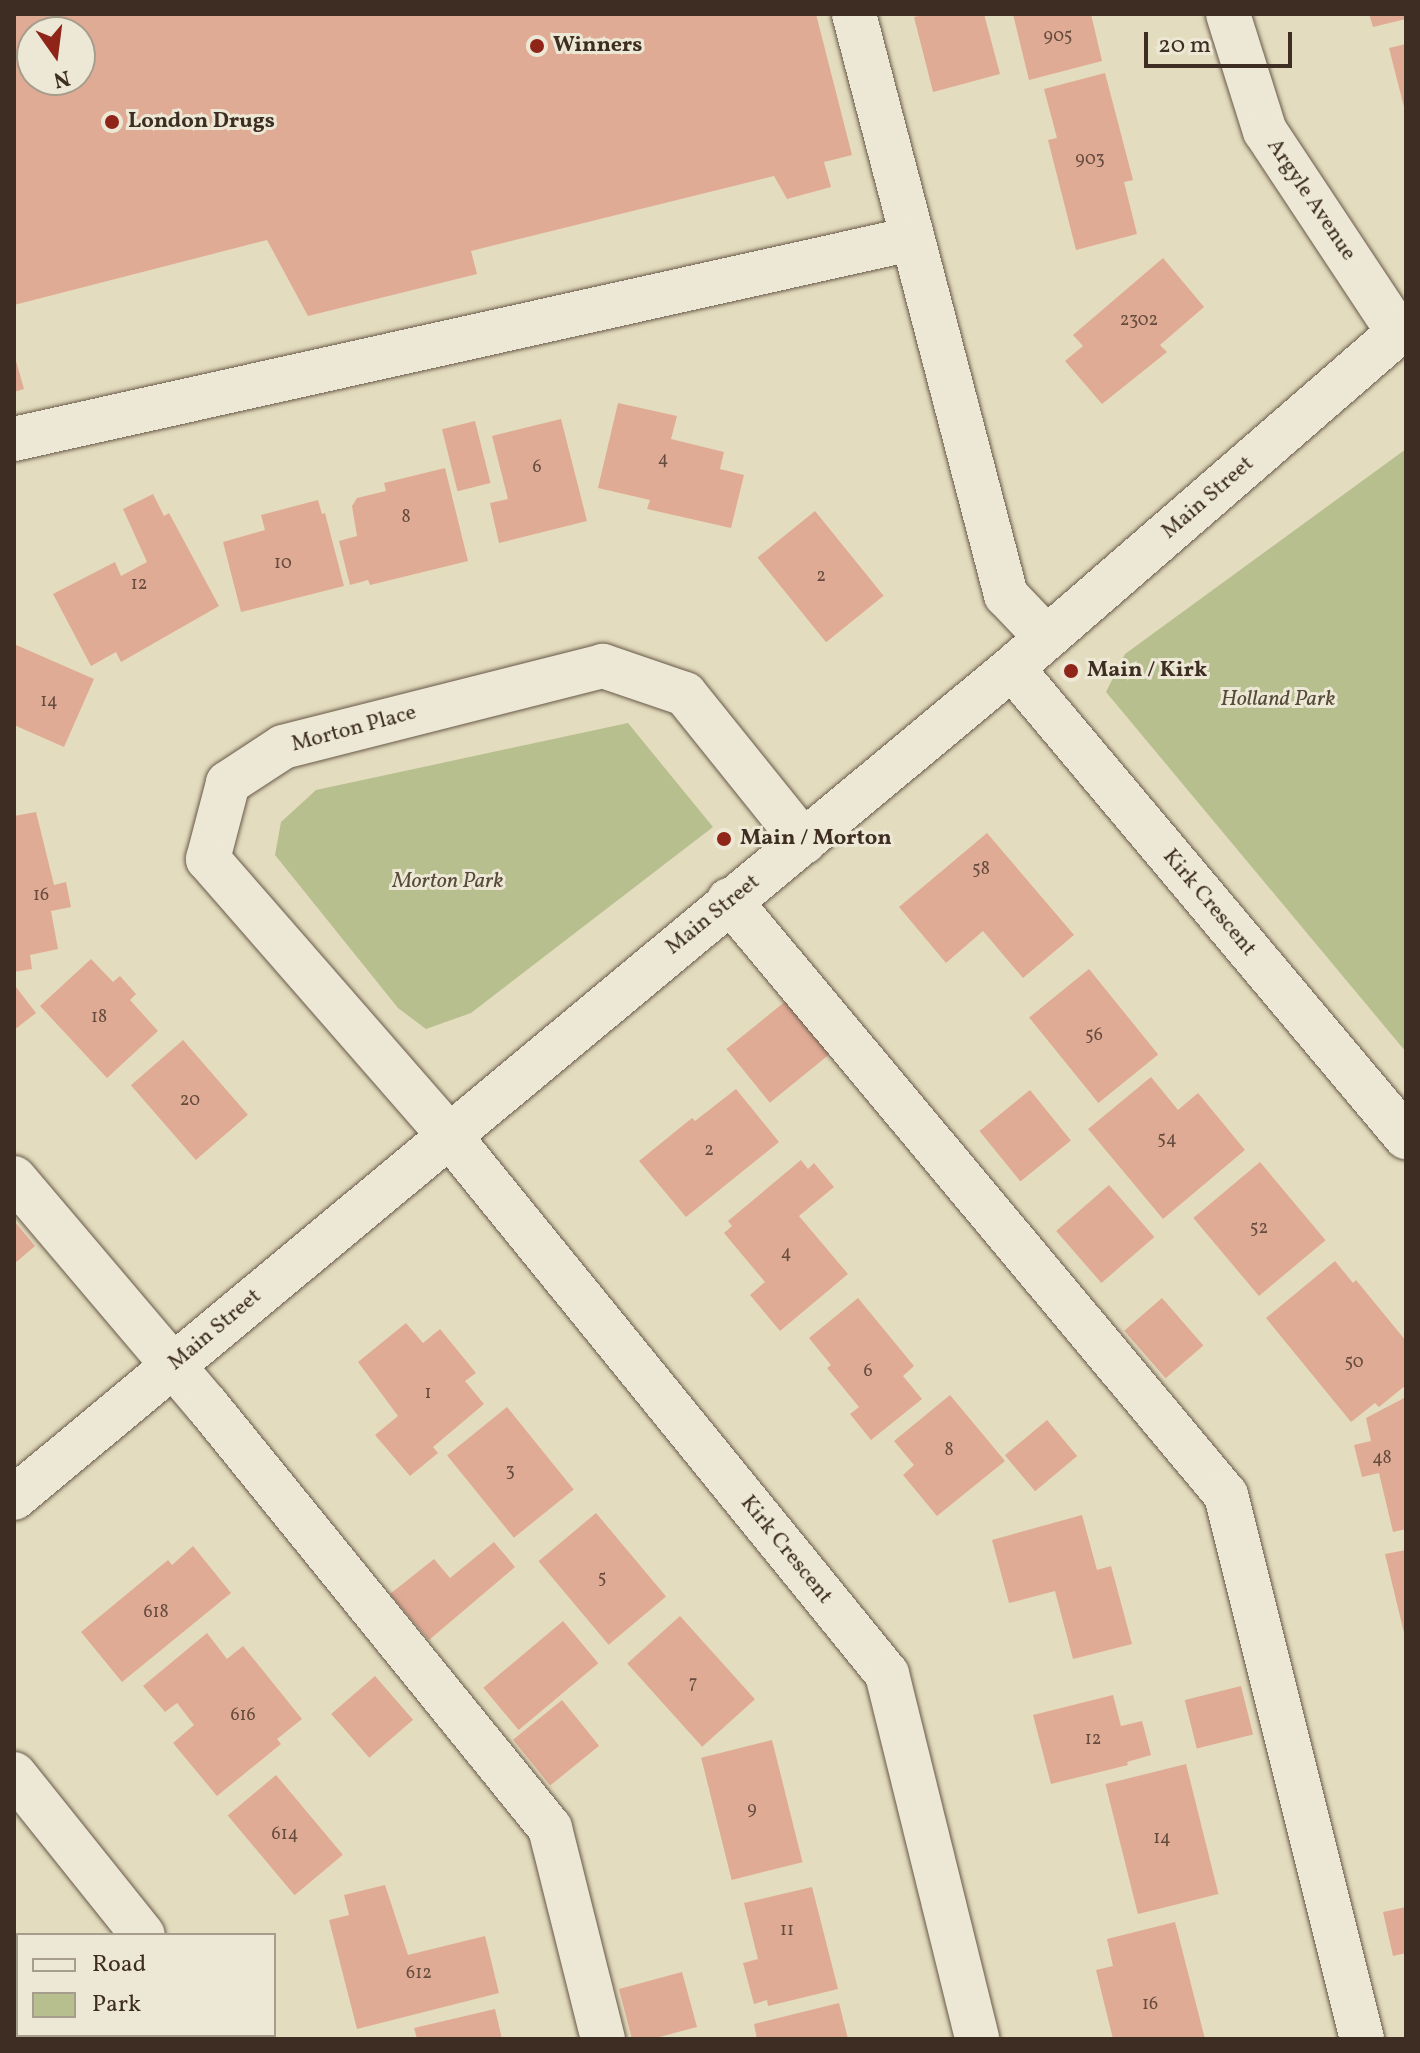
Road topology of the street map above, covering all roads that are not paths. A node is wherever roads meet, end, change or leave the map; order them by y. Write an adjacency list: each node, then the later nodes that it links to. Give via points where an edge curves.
1 (854, 14): 3 (street)
2 (1228, 14): 4 (street, Argyle Avenue, via 1265,131)
3 (911, 239): 5 (street); 6 (street, via 1006,595)
4 (1402, 329): 6 (street, Main Street)
5 (14, 439)
6 (1047, 638): 7 (street, Main Street)
7 (1012, 668): 8 (street, Main Street); 11 (street, Kirk Crescent)
8 (804, 842): 9 (street, Main Street); 10 (street, Morton Place, via 685,694 603,666 283,747 228,783 208,859)
9 (729, 900): 10 (street, Main Street); 19 (street, via 1226,1495)
10 (448, 1134): 13 (street, Main Street); 18 (street, Kirk Crescent, via 887,1674)
11 (1406, 1137)
12 (14, 1178): 13 (street)
13 (174, 1365): 14 (street, Main Street); 17 (street, via 550,1828)
14 (14, 1498)
15 (14, 1774): 16 (street)
16 (141, 1933)
17 (603, 2039)
18 (977, 2039)
19 (1362, 2039)

